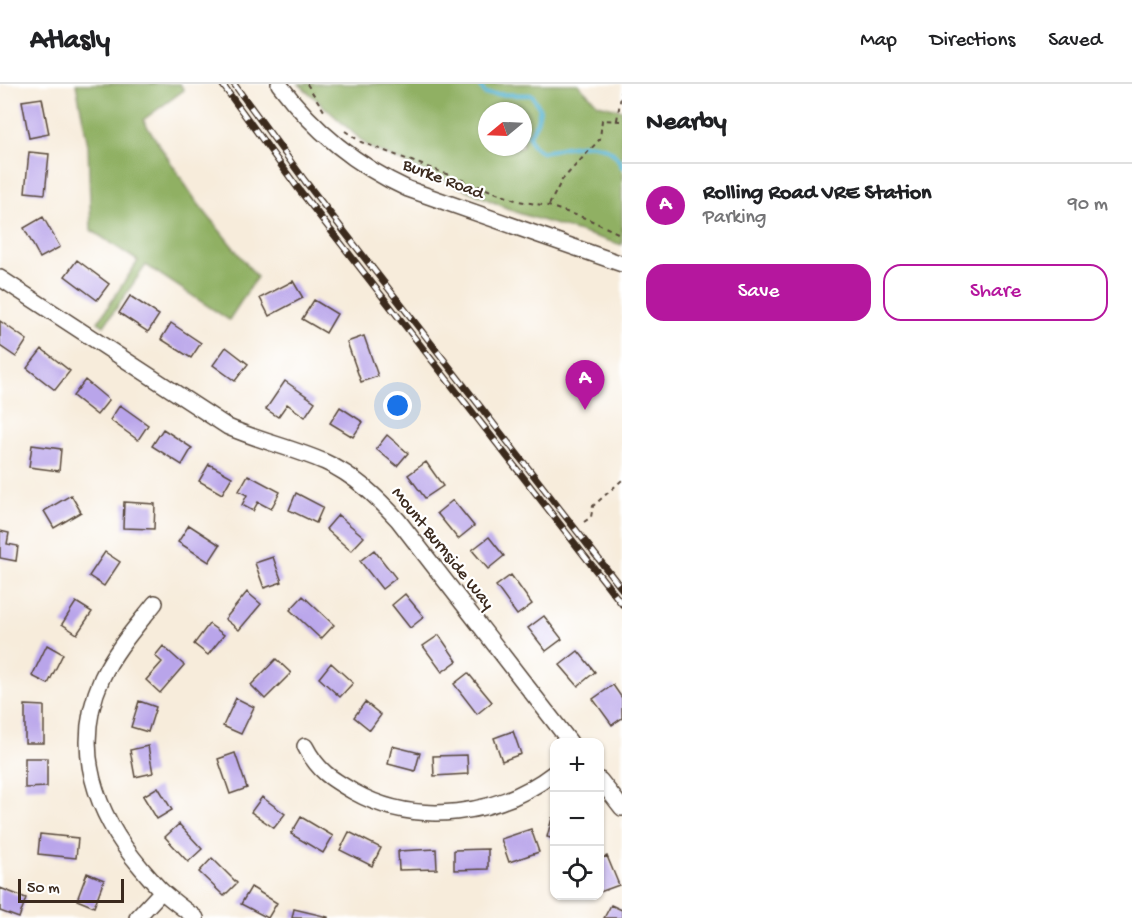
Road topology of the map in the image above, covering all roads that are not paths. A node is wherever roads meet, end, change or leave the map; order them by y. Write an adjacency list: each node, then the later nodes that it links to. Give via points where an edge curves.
1 (279, 84): 2 (street, Burke Road, via 334,145 386,179)
2 (622, 264)
3 (0, 278): 5 (street, Mount Burnside Way, via 228,427 326,463 374,495 398,520)
4 (154, 603): 10 (street, via 102,677 94,699 88,747 92,781 104,812 126,848)
5 (567, 738)
6 (305, 746): 7 (street, via 313,762 333,780 380,803 422,812 457,812 494,804)
7 (550, 776)
8 (604, 785): 9 (street)
9 (622, 808)
10 (162, 891): 11 (street); 12 (street)
11 (137, 918)
12 (196, 918)

